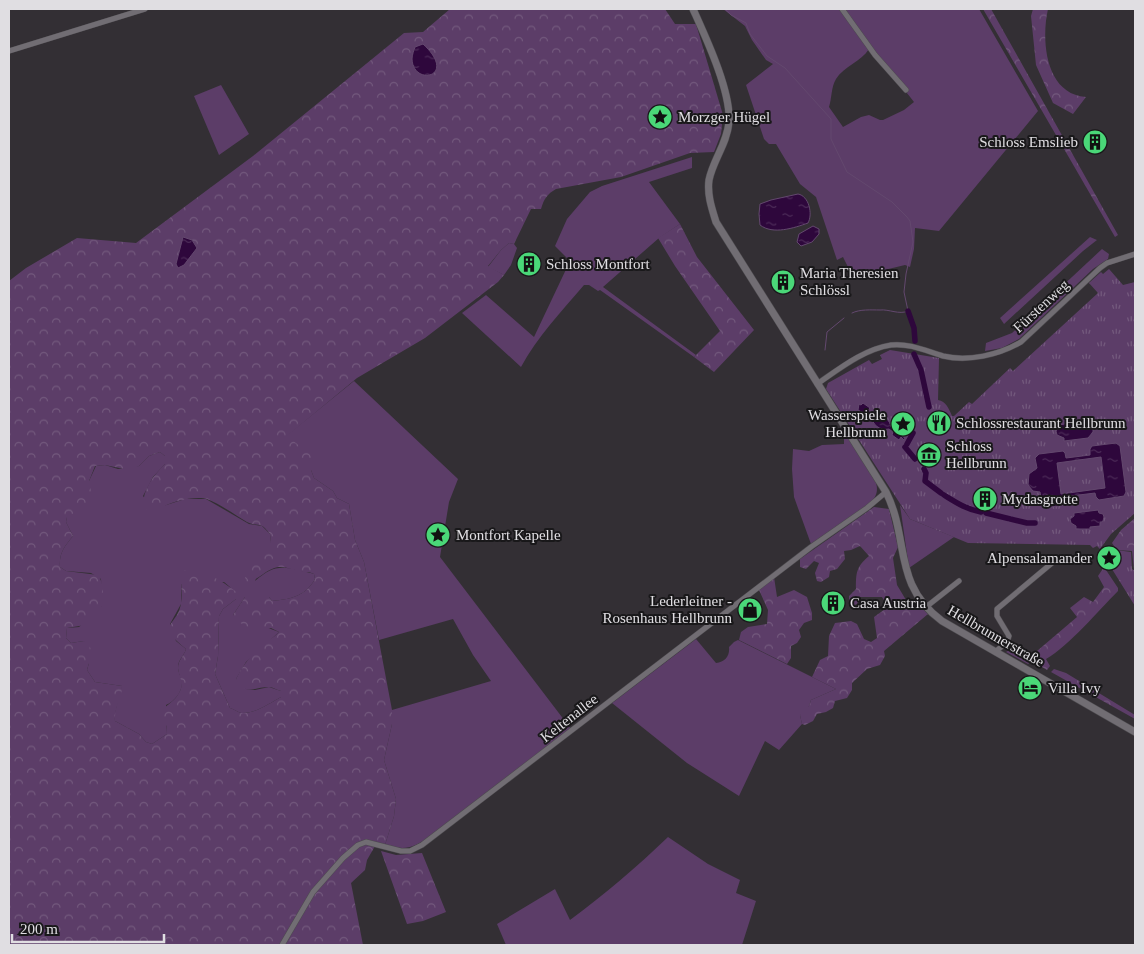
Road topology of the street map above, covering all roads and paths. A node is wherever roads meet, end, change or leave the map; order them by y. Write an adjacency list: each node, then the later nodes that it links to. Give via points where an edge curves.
1 (145, 9): 4 (street)
2 (693, 9): 7 (street, Hellbrunnerstraße, via 720,78 729,114 726,138 709,181 712,210 722,232)
3 (842, 9): 5 (street, via 884,67)
4 (9, 51)
5 (906, 90)
6 (1135, 254): 7 (street, Fürstenweg, via 1100,268 1012,348 964,358 907,345 890,345 865,354)
7 (817, 384): 8 (street, Hellbrunnerstraße)
8 (886, 492): 11 (street, Hellbrunnerstraße, via 895,516 908,577); 14 (street, Keltenallee, via 422,845 410,851 366,842 358,845 314,892)
9 (1052, 563): 12 (street, via 997,609 997,616 1010,636)
10 (959, 581): 11 (street)
11 (926, 607): 12 (street, Hellbrunnerstraße, via 942,621)
12 (995, 652): 13 (street, Hellbrunnerstraße)
13 (1135, 732)
14 (282, 945)

